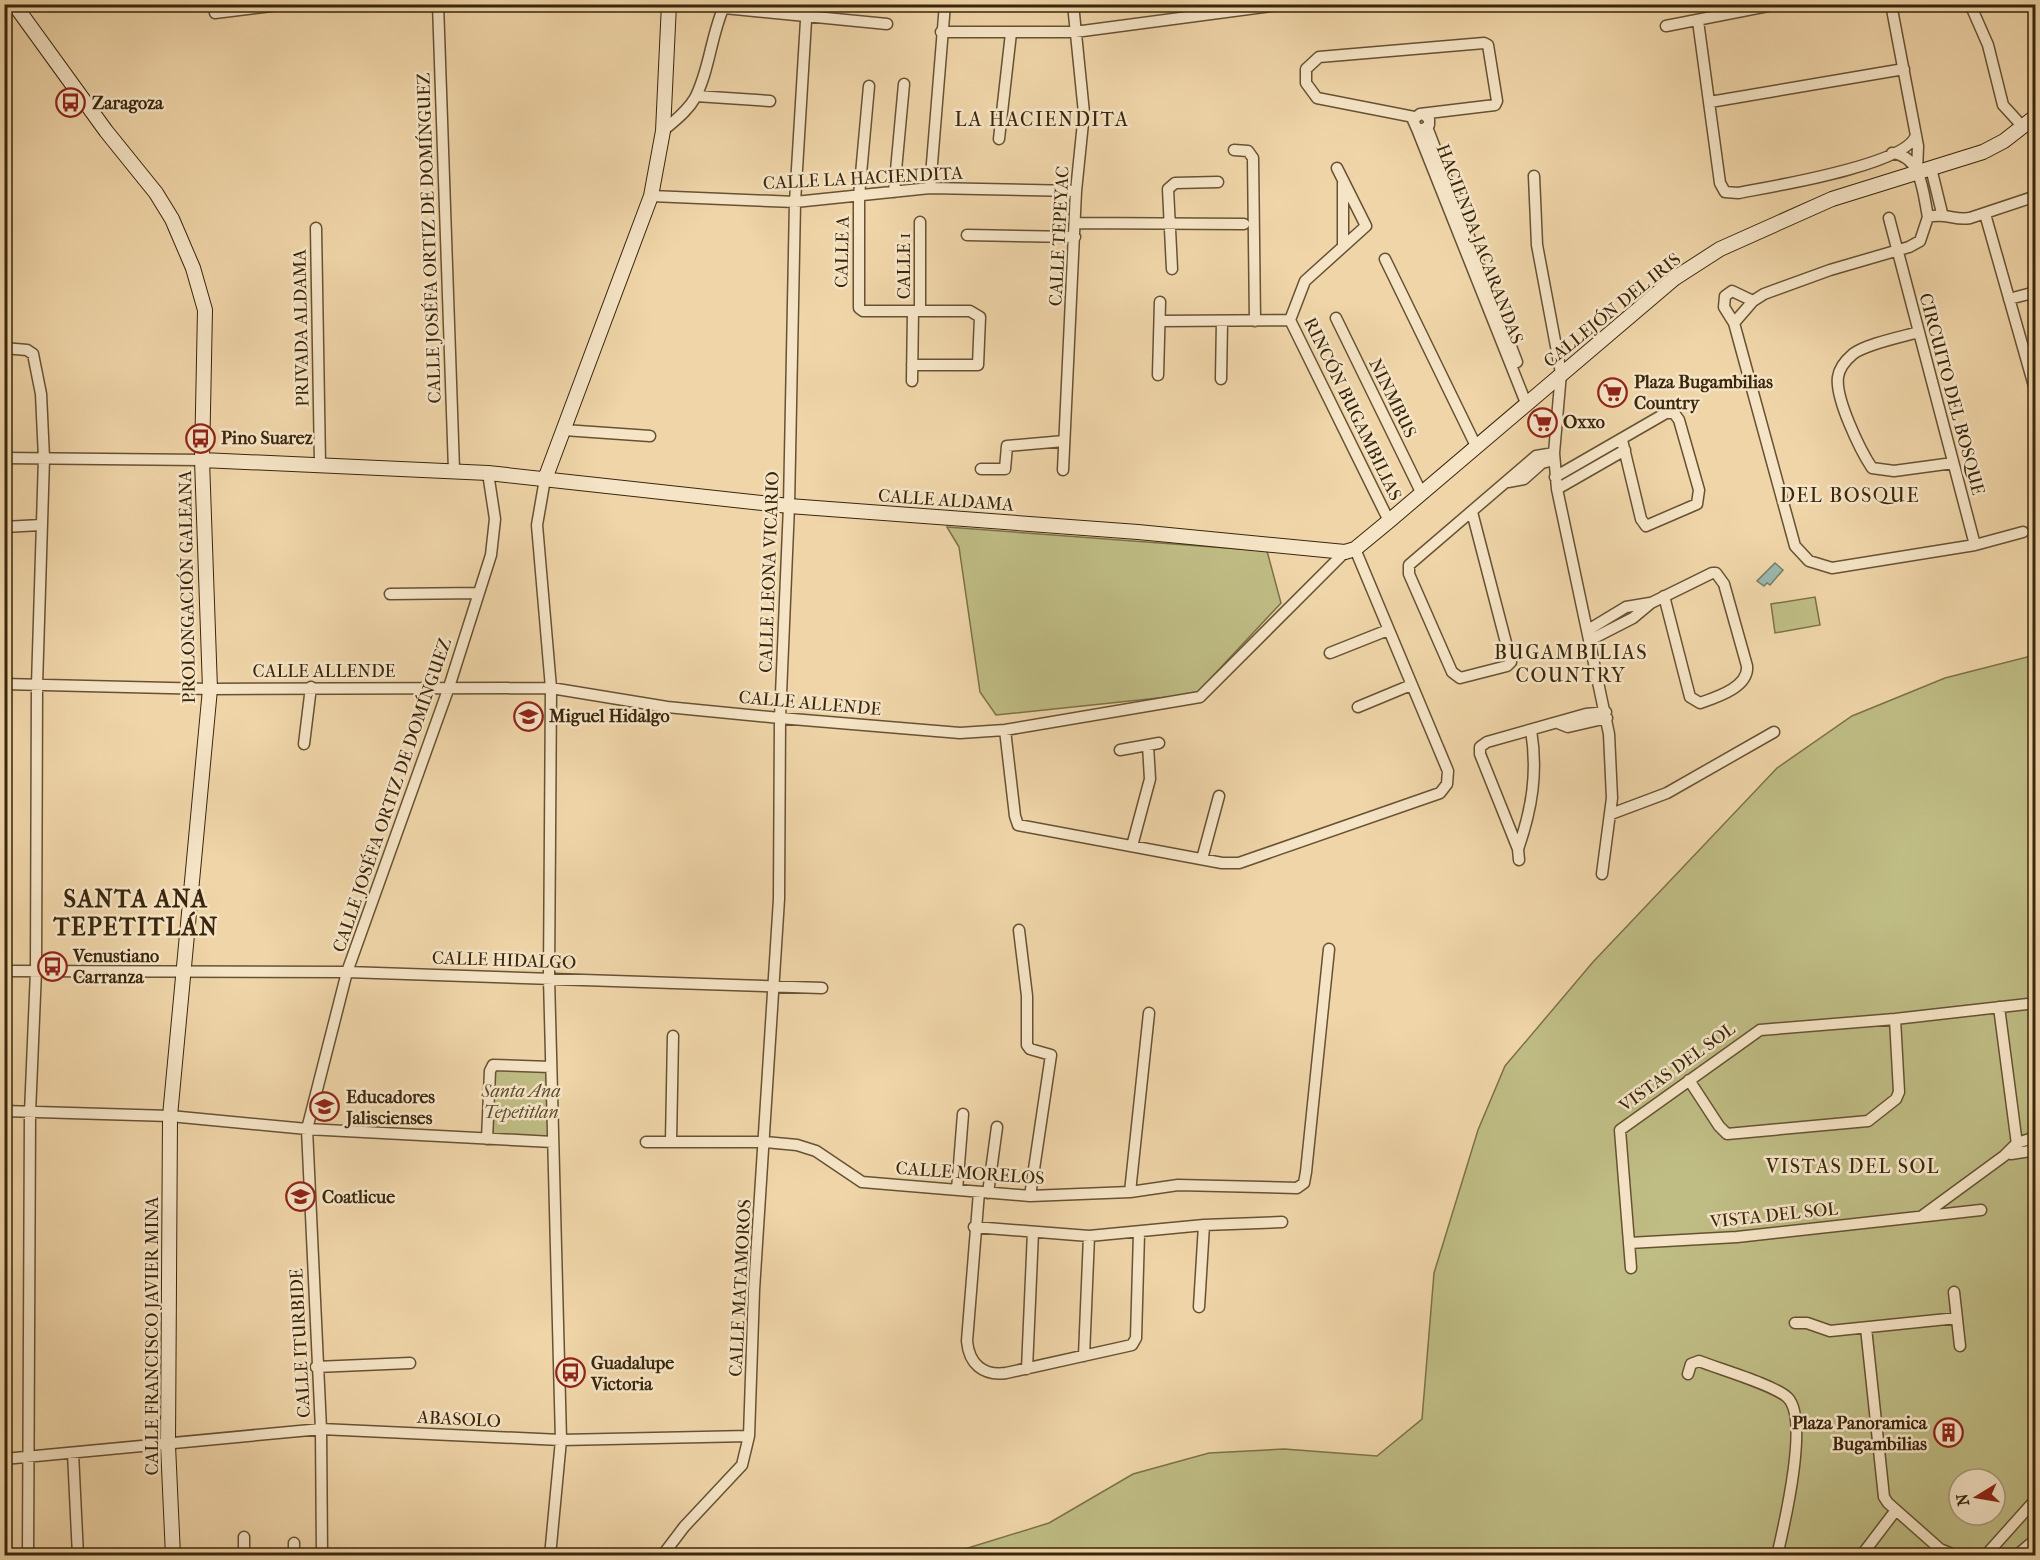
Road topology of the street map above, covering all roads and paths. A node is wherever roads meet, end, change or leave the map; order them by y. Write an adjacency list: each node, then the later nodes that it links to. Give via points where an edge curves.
1 (14, 4): 90 (street, PROLONGACIÓN GALEANA, via 156,193 193,268 205,310)
2 (287, 4): 13 (street)
3 (438, 4): 94 (street, CALLE JOSÉFA ORTIZ DE DOMÍNGUEZ)
4 (669, 4): 30 (street)
5 (807, 4): 14 (street, CALLE LEONA VICARIO)
6 (945, 4): 18 (street)
7 (1073, 4): 19 (street, CALLE TEPEYAC)
8 (1286, 4): 19 (street)
9 (1778, 4): 15 (street)
10 (1891, 4): 21 (street)
11 (1970, 4): 29 (street, via 1988,45 2003,105)
12 (724, 6): 14 (street); 24 (street)
13 (216, 13)
14 (807, 18): 16 (street); 46 (street, CALLE LEONA VICARIO)
15 (1698, 21): 17 (street); 26 (street)
16 (887, 24)
17 (1666, 26)
18 (941, 32): 20 (street); 40 (street)
19 (1075, 32): 20 (street); 41 (street, CALLE TEPEYAC, via 1084,113)
20 (1011, 33): 32 (street)
21 (1904, 69): 26 (street); 31 (street)
22 (904, 84): 42 (street)
23 (869, 86): 44 (street, CALLE A)
24 (696, 96): 25 (street); 30 (street, via 686,111)
25 (770, 101)
26 (1710, 102): 34 (street, via 1719,183 1725,192 1738,193 1848,171)
27 (1419, 115): 27 (street, via 1495,105 1488,45 1319,57 1306,69 1306,83 1317,98); 81 (street, HACIENDA JACARANDAS, via 1429,119 1422,128)
28 (2036, 116): 29 (street, CALLEJÓN DEL IRIS)
29 (2023, 127): 36 (street, CALLEJÓN DEL IRIS, via 1983,152)
30 (663, 131): 43 (street)
31 (1917, 135): 34 (street, via 1910,145); 36 (street)
32 (999, 139)
33 (1234, 150): 71 (street, via 1248,151 1253,158)
34 (1892, 153): 36 (street, via 1909,158)
35 (1337, 168): 38 (street, RINCÓN BUGAMBILIAS)
36 (1924, 170): 47 (street); 49 (street); 76 (street, CALLEJÓN DEL IRIS, via 1832,199 1720,249 1675,278)
37 (1534, 176): 76 (street, via 1537,244)
38 (1343, 181): 58 (street); 58 (street, RINCÓN BUGAMBILIAS, via 1366,226)
39 (1218, 182): 54 (street, via 1170,186)
40 (930, 188): 41 (street, CALLE LA HACIENDITA); 42 (street, CALLE LA HACIENDITA)
41 (1076, 191): 52 (street, CALLE TEPEYAC)
42 (894, 192): 44 (street, CALLE LA HACIENDITA)
43 (651, 196): 46 (street, CALLE LA HACIENDITA); 82 (street)
44 (859, 196): 46 (street, CALLE LA HACIENDITA); 66 (street, CALLE A, via 858,305 861,310)
45 (2036, 196): 48 (street)
46 (795, 202): 101 (street, CALLE LEONA VICARIO)
47 (1942, 213): 48 (street, via 1962,220); 49 (street)
48 (1985, 214): 63 (street)
49 (1928, 217): 59 (street, via 1920,241)
50 (1889, 218): 59 (street, CIRCUITO DEL BOSQUE)
51 (920, 222): 66 (street, CALLE 1)
52 (1075, 223): 54 (street); 57 (street, CALLE TEPEYAC)
53 (1244, 224): 54 (street)
54 (1170, 225): 61 (street)
55 (316, 228): 92 (street, PRIVADA ALDAMA)
56 (967, 235): 57 (street)
57 (1074, 237): 84 (street, CALLE TEPEYAC)
58 (1343, 245): 68 (street, RINCÓN BUGAMBILIAS, via 1305,280)
59 (1898, 250): 64 (street, via 1830,270); 73 (street, CIRCUITO DEL BOSQUE)
60 (1384, 259): 86 (street)
61 (1172, 269)
62 (2036, 292): 63 (street)
63 (2009, 300): 80 (street)
64 (1753, 301): 72 (street); 72 (street, via 1732,291 1725,296 1724,307)
65 (1160, 302): 69 (street)
66 (917, 311): 75 (street, CALLE 1); 75 (street, via 977,314 978,365)
67 (1336, 318): 100 (street, NINMBUS)
68 (1290, 320): 71 (street); 103 (street, RINCÓN BUGAMBILIAS)
69 (1160, 321): 70 (street); 77 (street)
70 (1222, 321): 71 (street); 78 (street)
71 (1255, 321)
72 (1734, 323): 107 (street, via 1795,546 1809,561 1832,568)
73 (1918, 332): 91 (street, CIRCUITO DEL BOSQUE); 91 (street, via 1854,353 1844,363 1838,379 1848,422 1858,448 1872,468 1894,471)
74 (4, 348): 89 (street, via 33,354 41,394)
75 (912, 365): 79 (street, CALLE 1)
76 (1561, 373): 81 (street, CALLEJÓN DEL IRIS); 87 (street)
77 (1158, 375)
78 (1221, 379)
79 (912, 381)
80 (2036, 393)
81 (1529, 401): 86 (street, CALLEJÓN DEL IRIS)
82 (564, 430): 83 (street); 98 (street)
83 (650, 436)
84 (1064, 441): 93 (street, via 1006,446 1005,469); 95 (street, CALLE TEPEYAC)
85 (1624, 445): 85 (street, via 1666,413 1674,412 1700,500 1646,526); 97 (street); 99 (street)
86 (1476, 446): 100 (street, CALLEJÓN DEL IRIS)
87 (1554, 457): 97 (street); 102 (street, via 1524,479 1508,482)
88 (4, 458): 89 (street)
89 (44, 458): 90 (street); 104 (street)
90 (202, 460): 92 (street); 121 (street, PROLONGACIÓN GALEANA)
91 (1953, 463): 107 (street, CIRCUITO DEL BOSQUE)
92 (320, 464): 94 (street)
93 (981, 469)
94 (454, 470): 96 (street)
95 (1063, 470)
96 (488, 473): 98 (street); 109 (street, CALLE JOSÉFA ORTIZ DE DOMÍNGUEZ, via 495,519 491,555)
97 (1556, 477): 99 (street)
98 (545, 479): 101 (street, CALLE ALDAMA); 120 (street, via 537,525)
99 (1557, 489): 113 (street)
100 (1421, 492): 103 (street, CALLEJÓN DEL IRIS)
101 (789, 506): 108 (street, CALLE ALDAMA); 124 (street, CALLE LEONA VICARIO)
102 (1472, 512): 102 (street, via 1410,562 1408,568 1452,672 1460,678 1511,662)
103 (1389, 521): 108 (street, CALLEJÓN DEL IRIS)
104 (41, 525): 105 (street); 116 (street)
105 (4, 527)
106 (2023, 532): 107 (street)
107 (1975, 545)
108 (1350, 551): 112 (street); 125 (street, CALLE ALLENDE, via 1200,697)
109 (479, 593): 110 (street); 119 (street, CALLE JOSÉFA ORTIZ DE DOMÍNGUEZ)
110 (390, 594)
111 (1664, 596): 111 (street, via 1690,697 1700,703 1741,684 1747,676 1747,666 1720,575 1712,573); 113 (street, via 1633,618)
112 (1388, 630): 114 (street); 117 (street)
113 (1589, 635): 123 (street)
114 (1330, 653)
115 (4, 684): 116 (street, CALLE ALLENDE)
116 (37, 685): 121 (street, CALLE ALLENDE); 138 (street)
117 (1411, 685): 122 (street); 133 (street, via 1448,771 1447,784 1440,794 1239,863)
118 (311, 687): 119 (street, CALLE ALLENDE); 121 (street, CALLE ALLENDE); 128 (street)
119 (449, 687): 120 (street, CALLE ALLENDE); 140 (street, CALLE JOSÉFA ORTIZ DE DOMÍNGUEZ)
120 (551, 688): 124 (street, CALLE ALLENDE, via 667,707); 141 (street)
121 (210, 689): 139 (street, PROLONGACIÓN GALEANA)
122 (1358, 707)
123 (1606, 715): 126 (street, via 1586,714); 131 (street)
124 (780, 717): 125 (street, CALLE ALLENDE, via 960,733); 142 (street, CALLE LEONA VICARIO, via 779,899)
125 (1005, 730): 132 (street, via 1018,825)
126 (1531, 730): 126 (street, via 1487,742 1480,749 1519,855 1534,786)
127 (1774, 732): 131 (street, via 1668,793)
128 (304, 744)
129 (1120, 750): 132 (street, via 1153,744 1150,779)
130 (1219, 796): 133 (street)
131 (1611, 814): 134 (street)
132 (1132, 846): 133 (street)
133 (1202, 859)
134 (1602, 874)
135 (1019, 930): 168 (street, via 1027,996 1027,1046 1051,1054)
136 (1329, 949): 167 (street, CALLE MORELOS, via 1306,1172 1301,1186 1178,1185)
137 (4, 971): 138 (street, CALLE HIDALGO)
138 (36, 971): 139 (street, CALLE HIDALGO); 152 (street)
139 (185, 971): 140 (street, CALLE HIDALGO); 154 (street, PROLONGACIÓN GALEANA)
140 (347, 972): 141 (street, CALLE HIDALGO); 156 (street, CALLE JOSÉFA ORTIZ DE DOMÍNGUEZ)
141 (549, 978): 142 (street, CALLE HIDALGO); 149 (street)
142 (773, 987): 143 (street, CALLE HIDALGO); 162 (street, CALLE LEONA VICARIO)
143 (822, 988)
144 (2036, 1003): 145 (street, VISTAS DEL SOL)
145 (1999, 1007): 147 (street, VISTAS DEL SOL); 163 (street)
146 (1149, 1013): 167 (street)
147 (1895, 1019): 150 (street, VISTAS DEL SOL, via 1760,1030); 150 (street, via 1899,1092 1896,1099 1868,1121 1727,1134)
148 (673, 1036): 159 (street)
149 (551, 1067): 158 (street, via 493,1065); 160 (street)
150 (1689, 1080): 177 (street, VISTAS DEL SOL, via 1620,1130)
151 (4, 1111): 152 (street)
152 (30, 1113): 154 (street); 195 (street)
153 (963, 1114): 165 (street)
154 (170, 1116): 156 (street); 193 (street, CALLE FRANCISCO JAVIER MINA)
155 (998, 1127): 166 (street)
156 (307, 1129): 158 (street); 187 (street, CALLE ITURBIDE)
157 (2036, 1137): 163 (street)
158 (487, 1139): 160 (street)
159 (671, 1141): 161 (street, CALLE MORELOS); 162 (street, CALLE MORELOS)
160 (553, 1142): 192 (street)
161 (646, 1142)
162 (765, 1142): 165 (street, CALLE MORELOS, via 812,1149 862,1182); 191 (street, CALLE MATAMOROS)
163 (2017, 1148): 164 (street); 170 (street)
164 (2036, 1150)
165 (957, 1190): 166 (street, CALLE MORELOS)
166 (984, 1192): 168 (street, CALLE MORELOS); 173 (street)
167 (1130, 1192): 168 (street, CALLE MORELOS)
168 (1030, 1196)
169 (1981, 1210): 170 (street, VISTA DEL SOL)
170 (1922, 1216): 177 (street, VISTA DEL SOL, via 1737,1237)
171 (1282, 1222): 172 (street)
172 (1204, 1226): 175 (street); 180 (street)
173 (974, 1227): 174 (street); 188 (street, via 968,1353 988,1373)
174 (1034, 1232): 176 (street); 188 (street)
175 (1139, 1233): 176 (street); 185 (street, via 1134,1342)
176 (1089, 1236): 185 (street)
177 (1629, 1243): 178 (street, VISTAS DEL SOL)
178 (1631, 1268)
179 (1954, 1292): 181 (street)
180 (1199, 1307)
181 (1957, 1318): 183 (street); 184 (street)
182 (1795, 1323): 183 (street, via 1830,1331)
183 (1866, 1328): 198 (street, via 1882,1485 1888,1503)
184 (1960, 1346)
185 (1083, 1356): 188 (street)
186 (411, 1363): 187 (street)
187 (316, 1367): 190 (street, CALLE ITURBIDE)
188 (1027, 1369)
189 (1688, 1374): 211 (street, via 1692,1364 1699,1361 1776,1390 1793,1404 1796,1419 1791,1495)
190 (321, 1429): 192 (street, ABASOLO); 193 (street, ABASOLO); 208 (street, CALLE ITURBIDE)
191 (749, 1436): 192 (street, ABASOLO); 210 (street, CALLE MATAMOROS, via 746,1456 736,1473)
192 (561, 1440): 209 (street)
193 (168, 1445): 194 (street, ABASOLO); 205 (street, CALLE FRANCISCO JAVIER MINA)
194 (73, 1452): 195 (street, ABASOLO); 204 (street)
195 (27, 1457): 196 (street, ABASOLO); 203 (street)
196 (4, 1459)
197 (2036, 1499): 214 (street)
198 (1896, 1510): 202 (street); 212 (street)
199 (244, 1537): 206 (street)
200 (2036, 1539): 215 (street)
201 (294, 1543): 207 (street)
202 (1942, 1552): 213 (street)
203 (28, 1556)
204 (78, 1556)
205 (173, 1556)
206 (244, 1556)
207 (294, 1556)
208 (322, 1556)
209 (550, 1556)
210 (662, 1556)
211 (1777, 1556)
212 (1861, 1556)
213 (1957, 1556)
214 (1985, 1556)
215 (2016, 1556)

